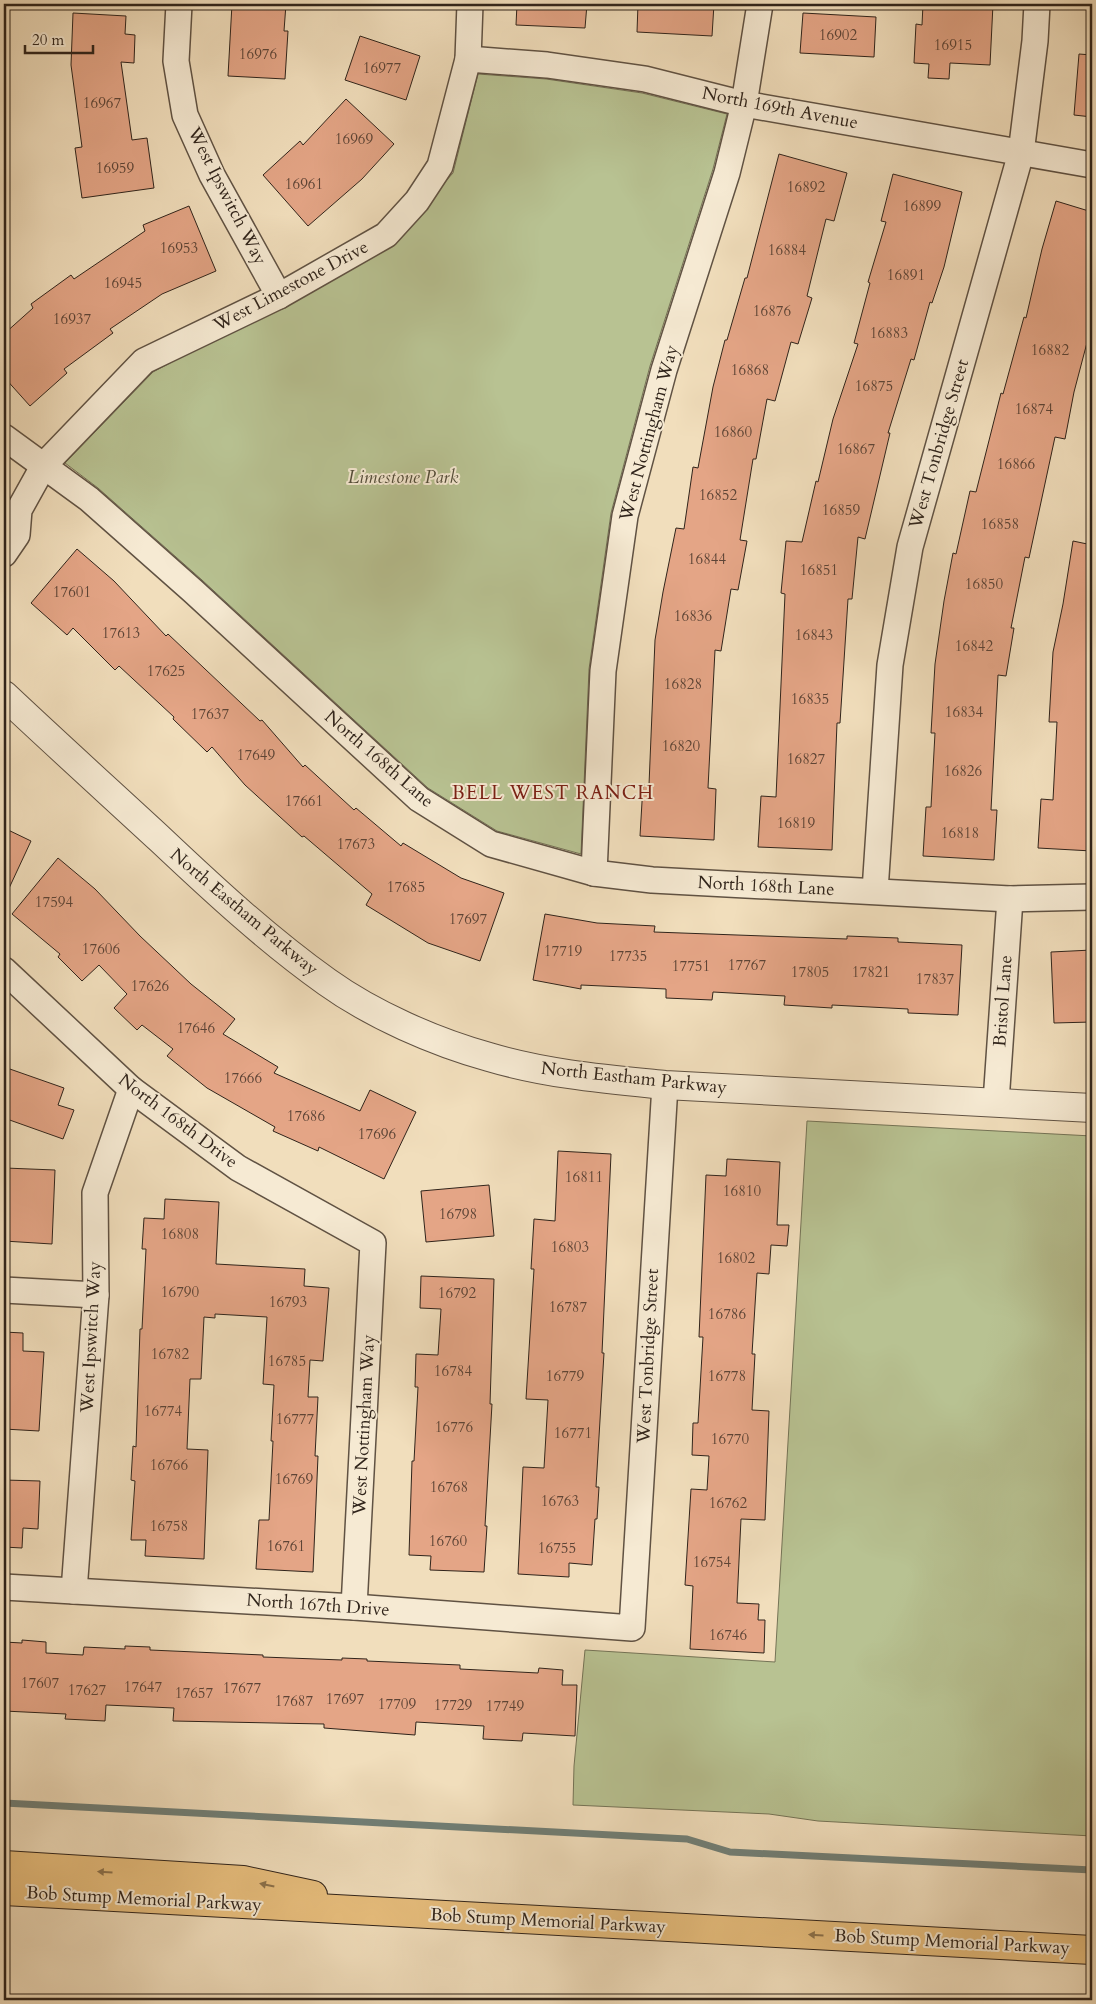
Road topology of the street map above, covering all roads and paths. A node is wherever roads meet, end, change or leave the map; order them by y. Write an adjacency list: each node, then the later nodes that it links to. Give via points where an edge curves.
1 (179, 4): 9 (street, West Ipswitch Way, via 176,61 185,115 212,175)
2 (470, 4): 5 (street, West Limestone Drive)
3 (760, 4): 6 (street, West Nottingham Way)
4 (1037, 4): 7 (street, West Tonbridge Street)
5 (468, 59): 6 (street, North 169th Avenue, via 547,65 645,79); 9 (street, West Limestone Drive, via 440,166 416,201 386,236)
6 (744, 104): 7 (street, North 169th Avenue); 15 (street, West Nottingham Way, via 727,173 664,370 625,516 603,671)
7 (1021, 153): 8 (street, North 169th Avenue); 16 (street, West Tonbridge Street, via 910,547 890,665)
8 (1092, 165)
9 (279, 296): 11 (street, West Limestone Drive, via 144,361)
10 (4, 437): 11 (street, North 168th Lane)
11 (44, 465): 12 (street, West Limestone Drive); 15 (street, North 168th Lane, via 89,499 193,590 419,799 491,844)
12 (11, 514): 13 (street, West Limestone Drive, via 17,535)
13 (4, 554)
14 (4, 695): 20 (street, North Eastham Parkway, via 228,903 328,983 368,1007 411,1028 487,1057 547,1071)
15 (594, 873): 16 (street, North 168th Lane, via 652,880)
16 (875, 891): 18 (street, North 168th Lane)
17 (1092, 897): 18 (street, North 168th Lane)
18 (1010, 899): 22 (street, Bristol Lane)
19 (4, 970): 21 (street, North 168th Drive)
20 (665, 1085): 22 (street, North Eastham Parkway); 30 (street, West Tonbridge Street)
21 (130, 1089): 24 (street, North 168th Drive, via 238,1168); 26 (street, West Ipswitch Way, via 95,1193)
22 (996, 1102): 23 (street, North Eastham Parkway)
23 (1092, 1108)
24 (373, 1243): 29 (street, West Nottingham Way)
25 (4, 1290): 26 (street)
26 (96, 1295): 28 (street, West Ipswitch Way)
27 (4, 1587): 28 (street, North 167th Drive)
28 (74, 1591): 29 (street, North 167th Drive)
29 (354, 1607): 30 (street, North 167th Drive)
30 (632, 1628)
31 (4, 1865): 33 (highway, one-way to 31, via 243,1880)
32 (4, 1891): 33 (highway, Bob Stump Memorial Parkway)
33 (400, 1913): 34 (highway, Bob Stump Memorial Parkway, one-way to 33)
34 (1092, 1950)

